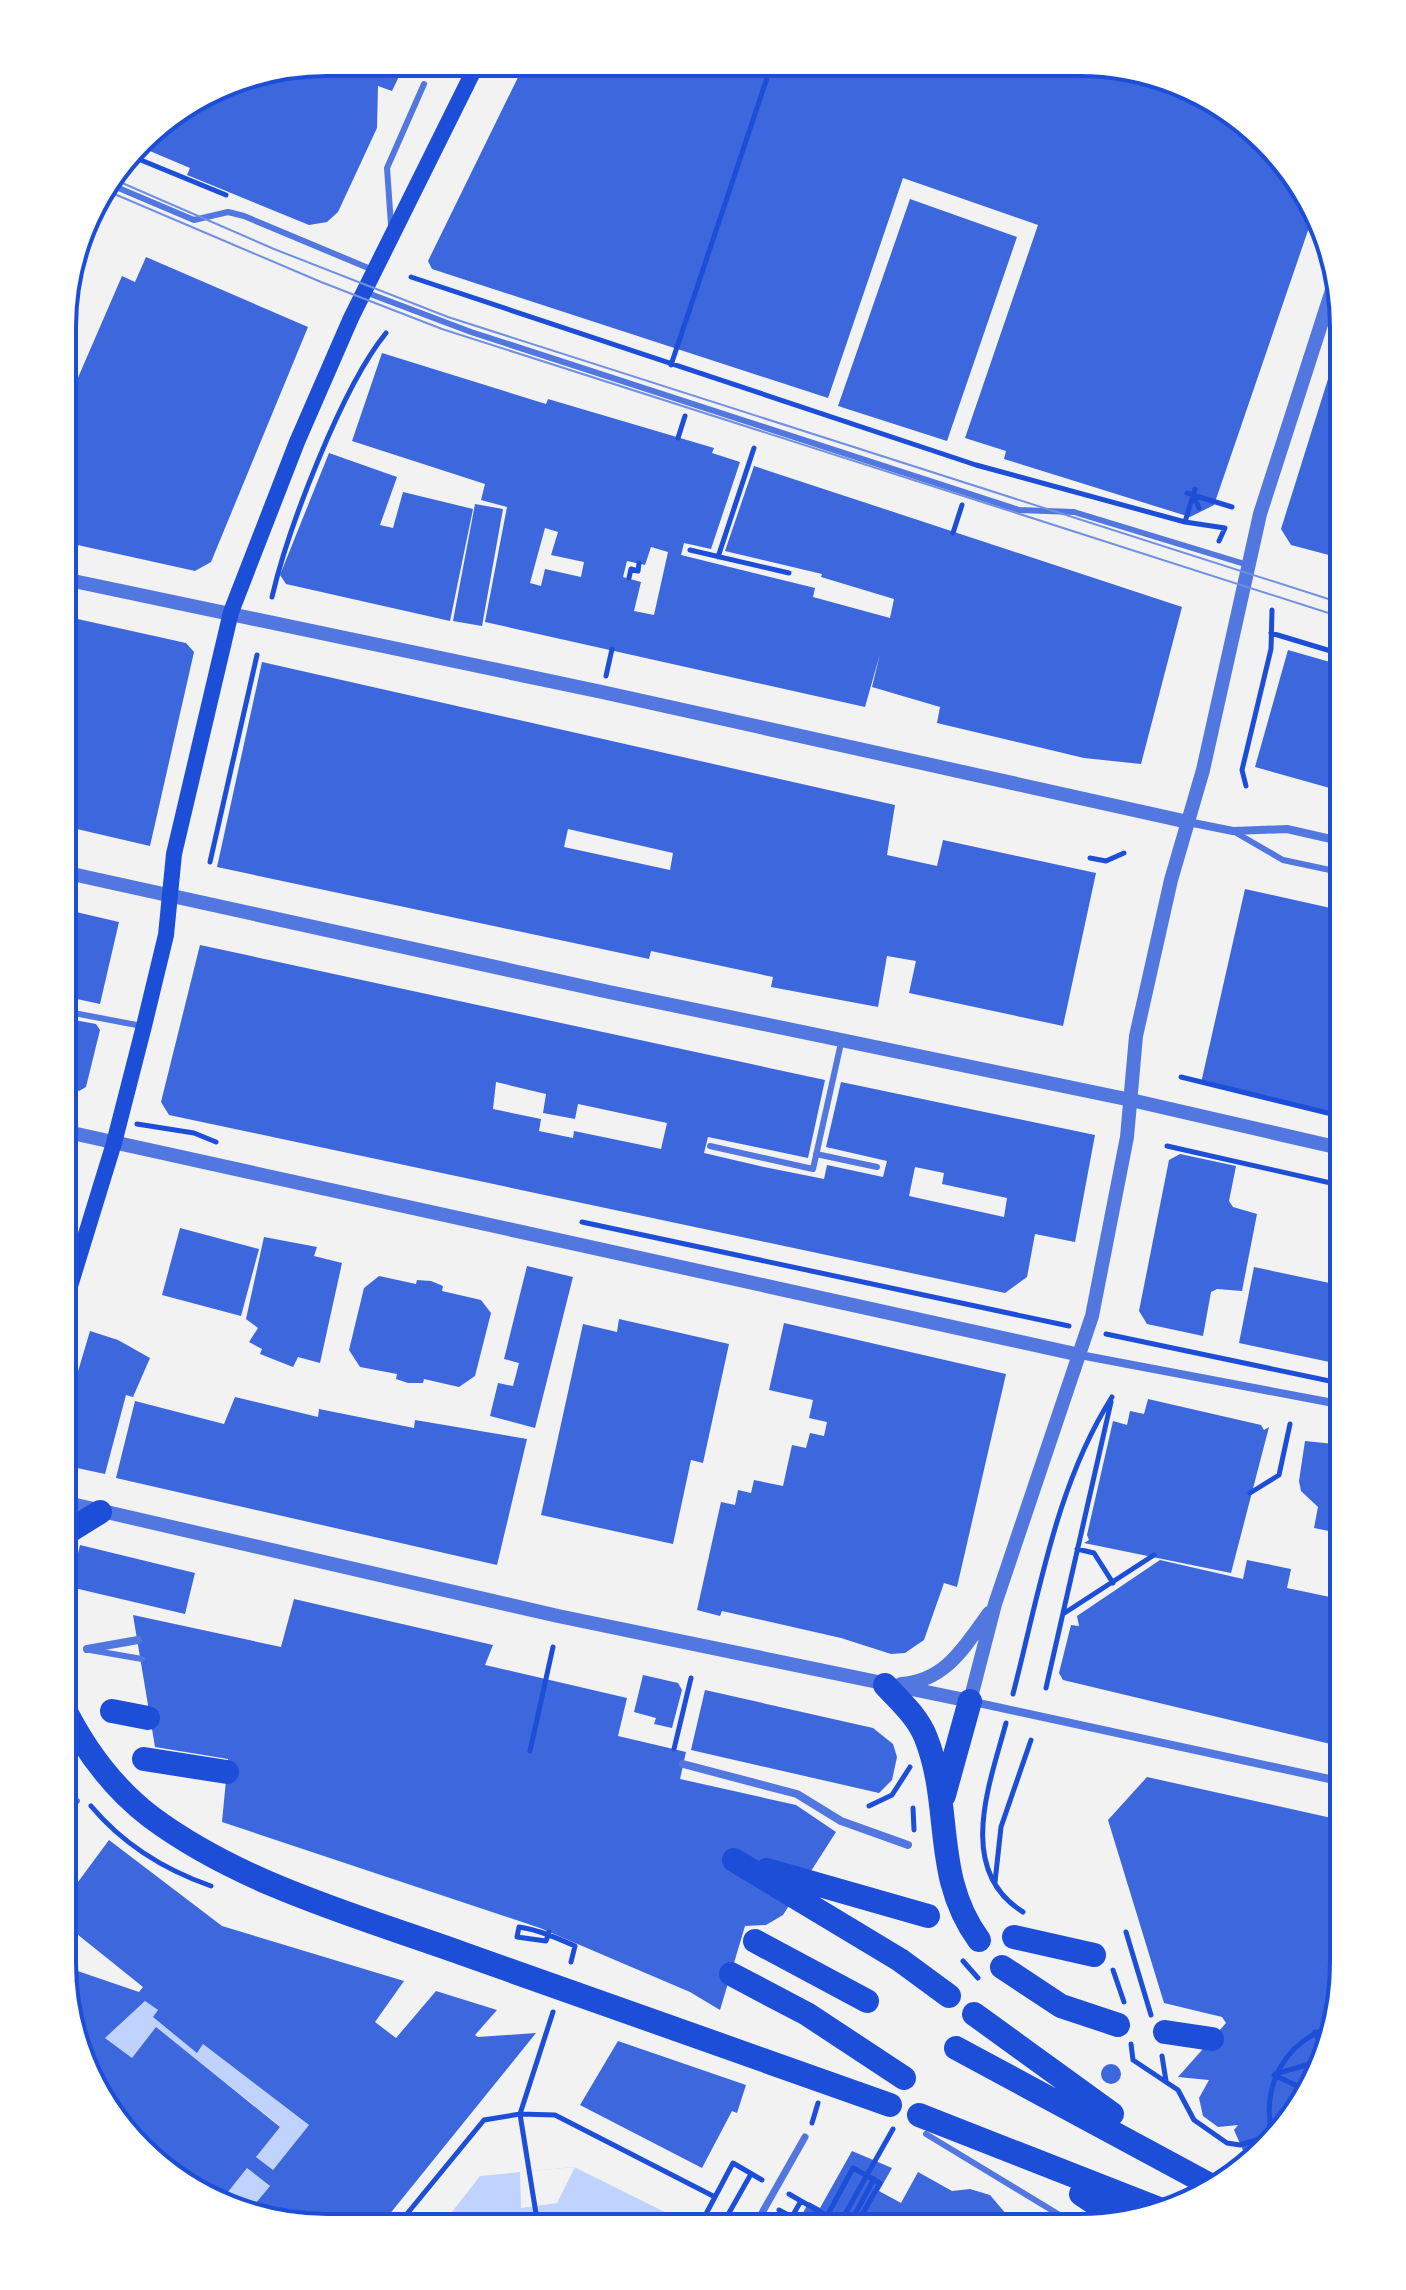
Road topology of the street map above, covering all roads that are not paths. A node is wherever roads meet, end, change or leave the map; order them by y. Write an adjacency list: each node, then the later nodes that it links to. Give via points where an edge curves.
1 (471, 76): 4 (main road)
2 (424, 84): 4 (lane, via 387,168)
3 (118, 188): 5 (lane, via 194,220 228,212 244,216)
4 (393, 233): 5 (main road)
5 (374, 271): 6 (main road)
6 (365, 292): 8 (lane, via 471,332 1019,510 1074,512); 10 (main road, via 297,442)
7 (1328, 301): 8 (street)
8 (1248, 565): 11 (street)
9 (76, 581): 10 (street)
10 (231, 612): 11 (street); 16 (main road, via 174,854)
11 (1188, 822): 12 (street); 20 (street, via 1136,1036)
12 (1233, 831): 13 (street, via 1287,829); 14 (lane, via 1283,860)
13 (1330, 839)
14 (1330, 870)
15 (76, 875): 16 (street)
16 (170, 895): 18 (main road); 19 (street)
17 (76, 1013): 18 (lane)
18 (144, 1026): 22 (main road)
19 (842, 1039): 20 (street); 25 (lane)
20 (1131, 1100): 24 (street); 28 (street, via 1092,1316)
21 (76, 1134): 22 (street)
22 (114, 1143): 27 (main road); 28 (street)
23 (710, 1146): 25 (lane, via 813,1169)
24 (1330, 1146)
25 (816, 1154): 26 (lane)
26 (877, 1167)
27 (76, 1267)
28 (1080, 1355): 29 (street); 33 (street)
29 (1329, 1402)
30 (76, 1506): 31 (street)
31 (100, 1512): 32 (highway); 37 (street)
32 (76, 1527)
33 (995, 1604): 37 (street, via 961,1652 932,1678); 38 (street)
34 (138, 1640): 35 (street)
35 (87, 1649): 36 (lane)
36 (142, 1659)
37 (885, 1685): 38 (street); 46 (highway, via 926,1735)
38 (970, 1701): 45 (street); 46 (highway)
39 (112, 1711): 40 (highway)
40 (148, 1718)
41 (76, 1729): 63 (highway, via 115,1785 172,1831 230,1863 314,1901)
42 (144, 1759): 44 (highway)
43 (683, 1764): 47 (street, via 797,1794 841,1821)
44 (227, 1772)
45 (1329, 1779)
46 (940, 1809): 50 (highway, via 951,1884)
47 (908, 1845)
48 (928, 1916): 55 (highway, via 734,1860 900,1960)
49 (1014, 1937): 52 (highway)
50 (979, 1940)
51 (755, 1941): 56 (highway)
52 (1102, 1959)
53 (1002, 1967): 58 (highway, via 1061,2006)
54 (731, 1974): 62 (highway, via 807,2014)
55 (949, 1996)
56 (867, 2001)
57 (974, 2014): 64 (highway)
58 (1125, 2023)
59 (1160, 2029): 60 (highway)
60 (1212, 2039)
61 (956, 2048): 67 (highway)
62 (904, 2078)
63 (890, 2105)
64 (1112, 2114)
65 (922, 2124): 69 (highway); 72 (lane)
66 (805, 2137): 71 (street)
67 (1203, 2181)
68 (1081, 2194): 70 (highway)
69 (1146, 2204)
70 (1107, 2212)
71 (762, 2214)
72 (1060, 2214)

